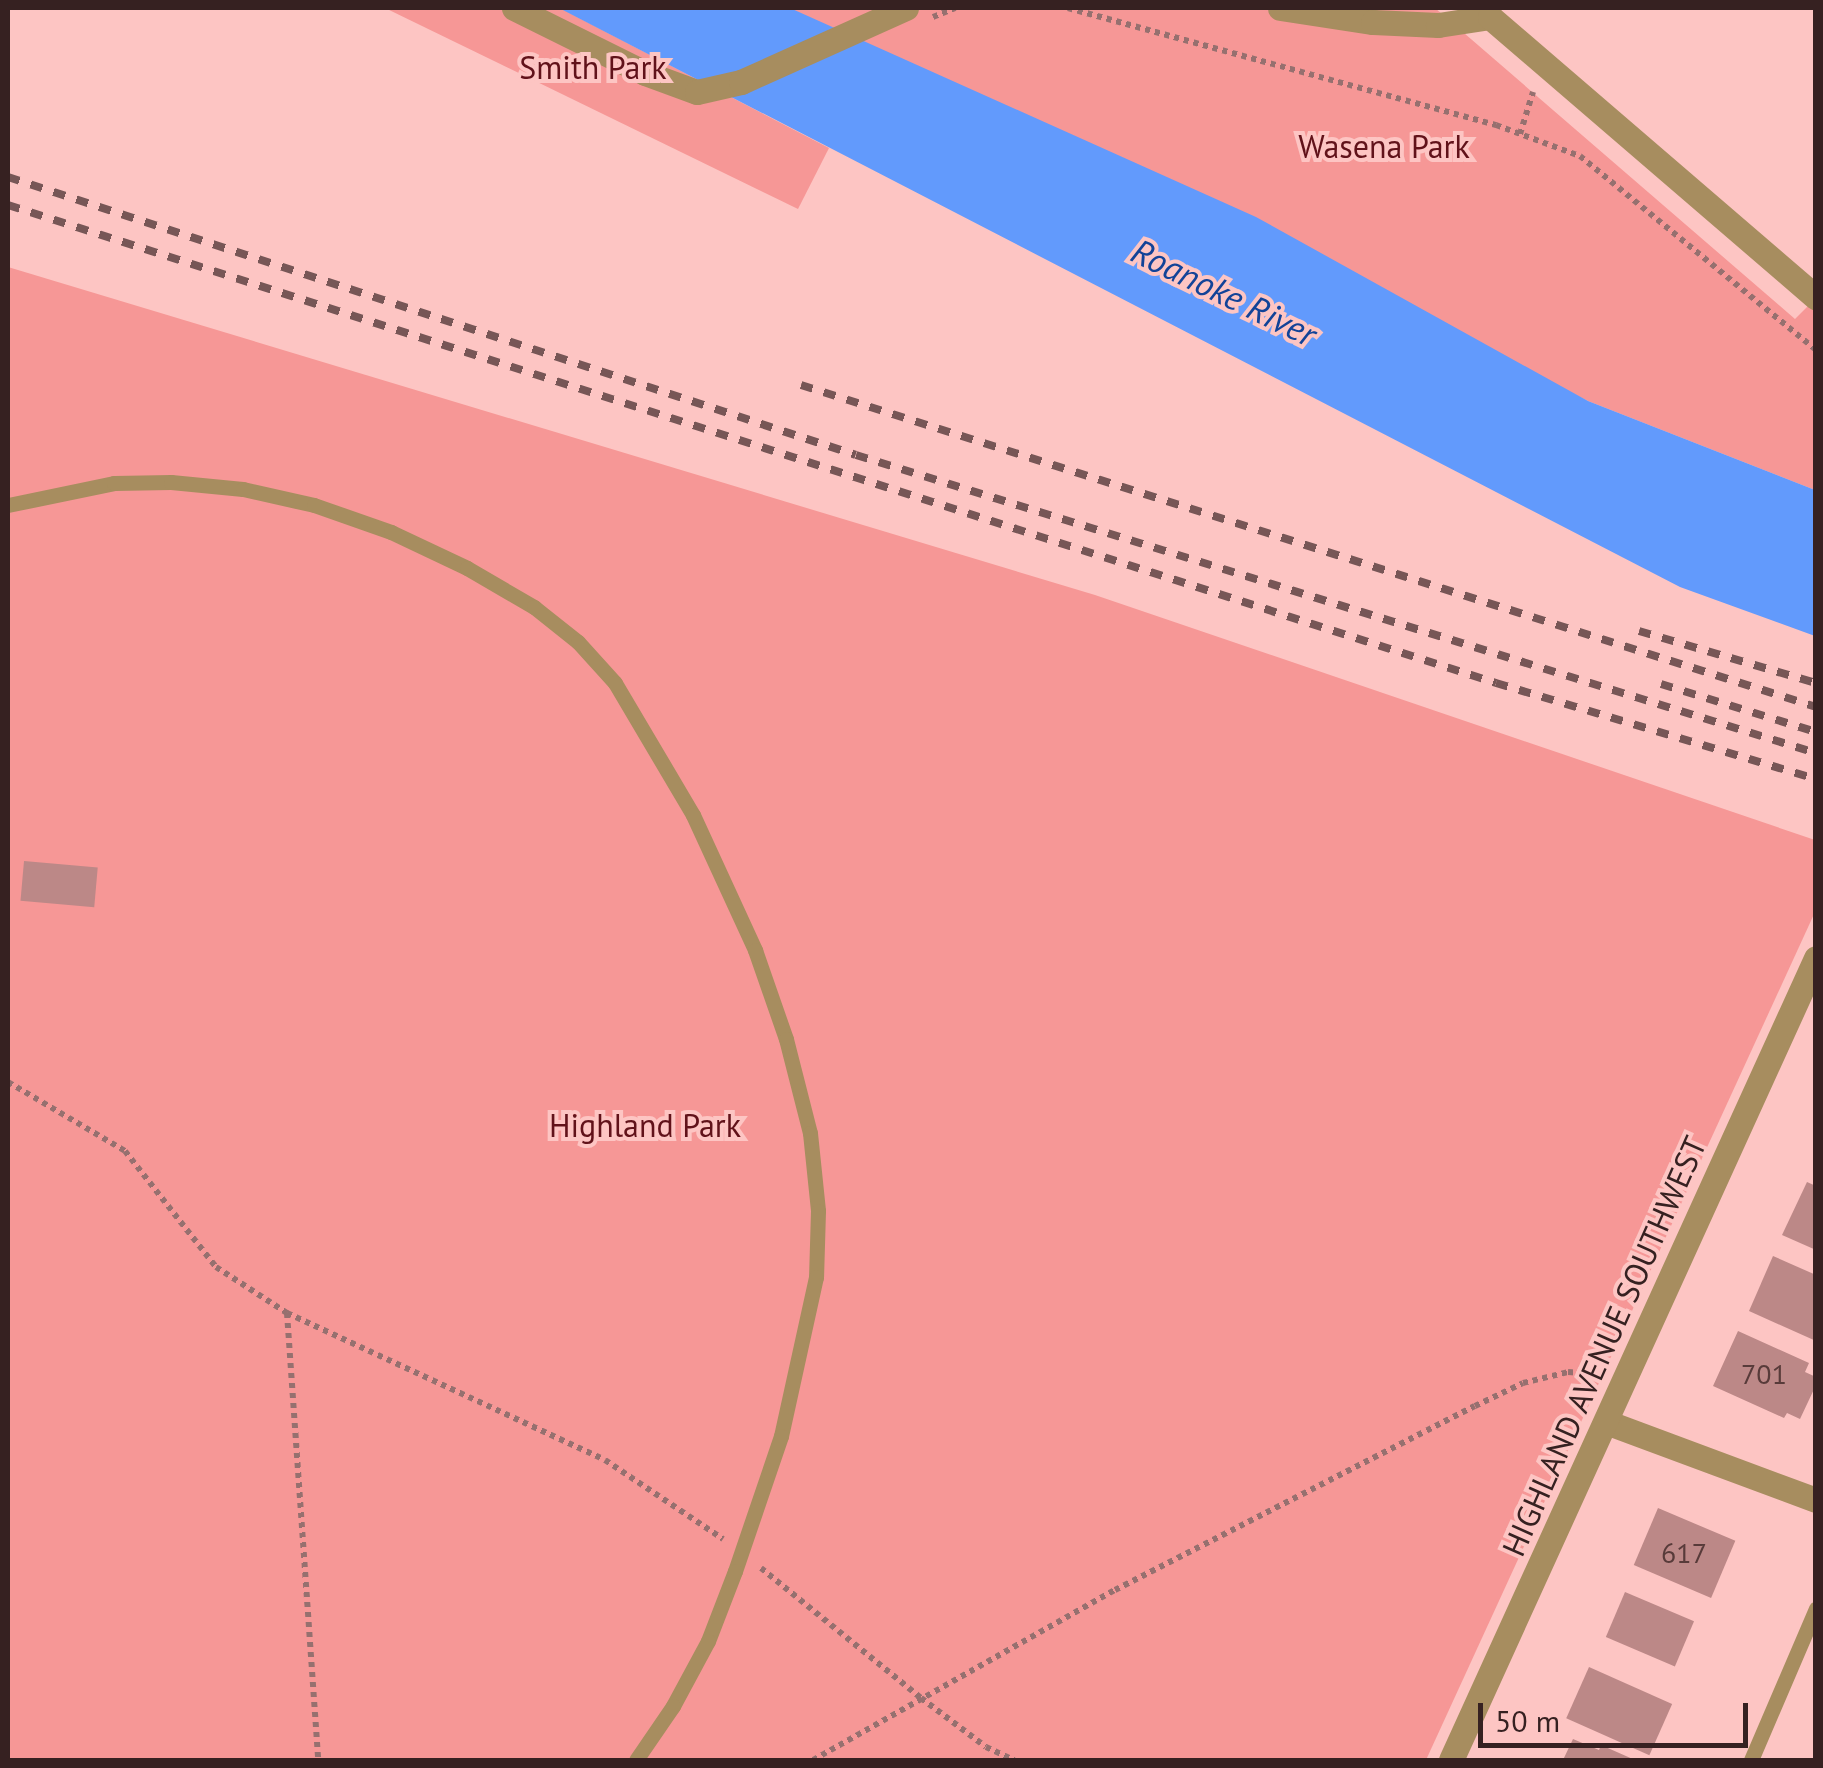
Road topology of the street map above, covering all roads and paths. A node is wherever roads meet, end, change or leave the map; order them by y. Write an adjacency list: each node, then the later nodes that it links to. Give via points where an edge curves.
1 (514, 8): 2 (street, via 696,92 720,90)
2 (906, 8)
3 (1068, 8): 7 (path)
4 (1280, 8): 5 (street, via 1438,26)
5 (1491, 12): 6 (street)
6 (1542, 64): 7 (path); 8 (street)
7 (1520, 134): 9 (path, via 1580,156)
8 (1816, 297)
9 (1816, 350)
10 (8, 505): 17 (lane, via 114,483 171,482 314,506 391,532 518,597 578,642 616,684 693,816 755,950 810,1133 818,1211 812,1295 781,1436)
11 (1816, 958): 15 (street, HIGHLAND AVENUE SOUTHWEST)
12 (8, 1082): 13 (path, via 125,1151 216,1267)
13 (286, 1313): 17 (path, via 605,1460); 20 (path)
14 (1596, 1374): 19 (path, via 1568,1372 1523,1382 1115,1590)
15 (1606, 1422): 16 (street); 24 (street, HIGHLAND AVENUE SOUTHWEST)
16 (1816, 1500)
17 (740, 1551): 19 (path); 21 (lane, via 708,1641)
18 (1816, 1608): 25 (lane)
19 (921, 1698): 22 (path); 23 (path)
20 (318, 1760)
21 (636, 1760)
22 (813, 1760)
23 (1014, 1760)
24 (1451, 1760)
25 (1751, 1760)

